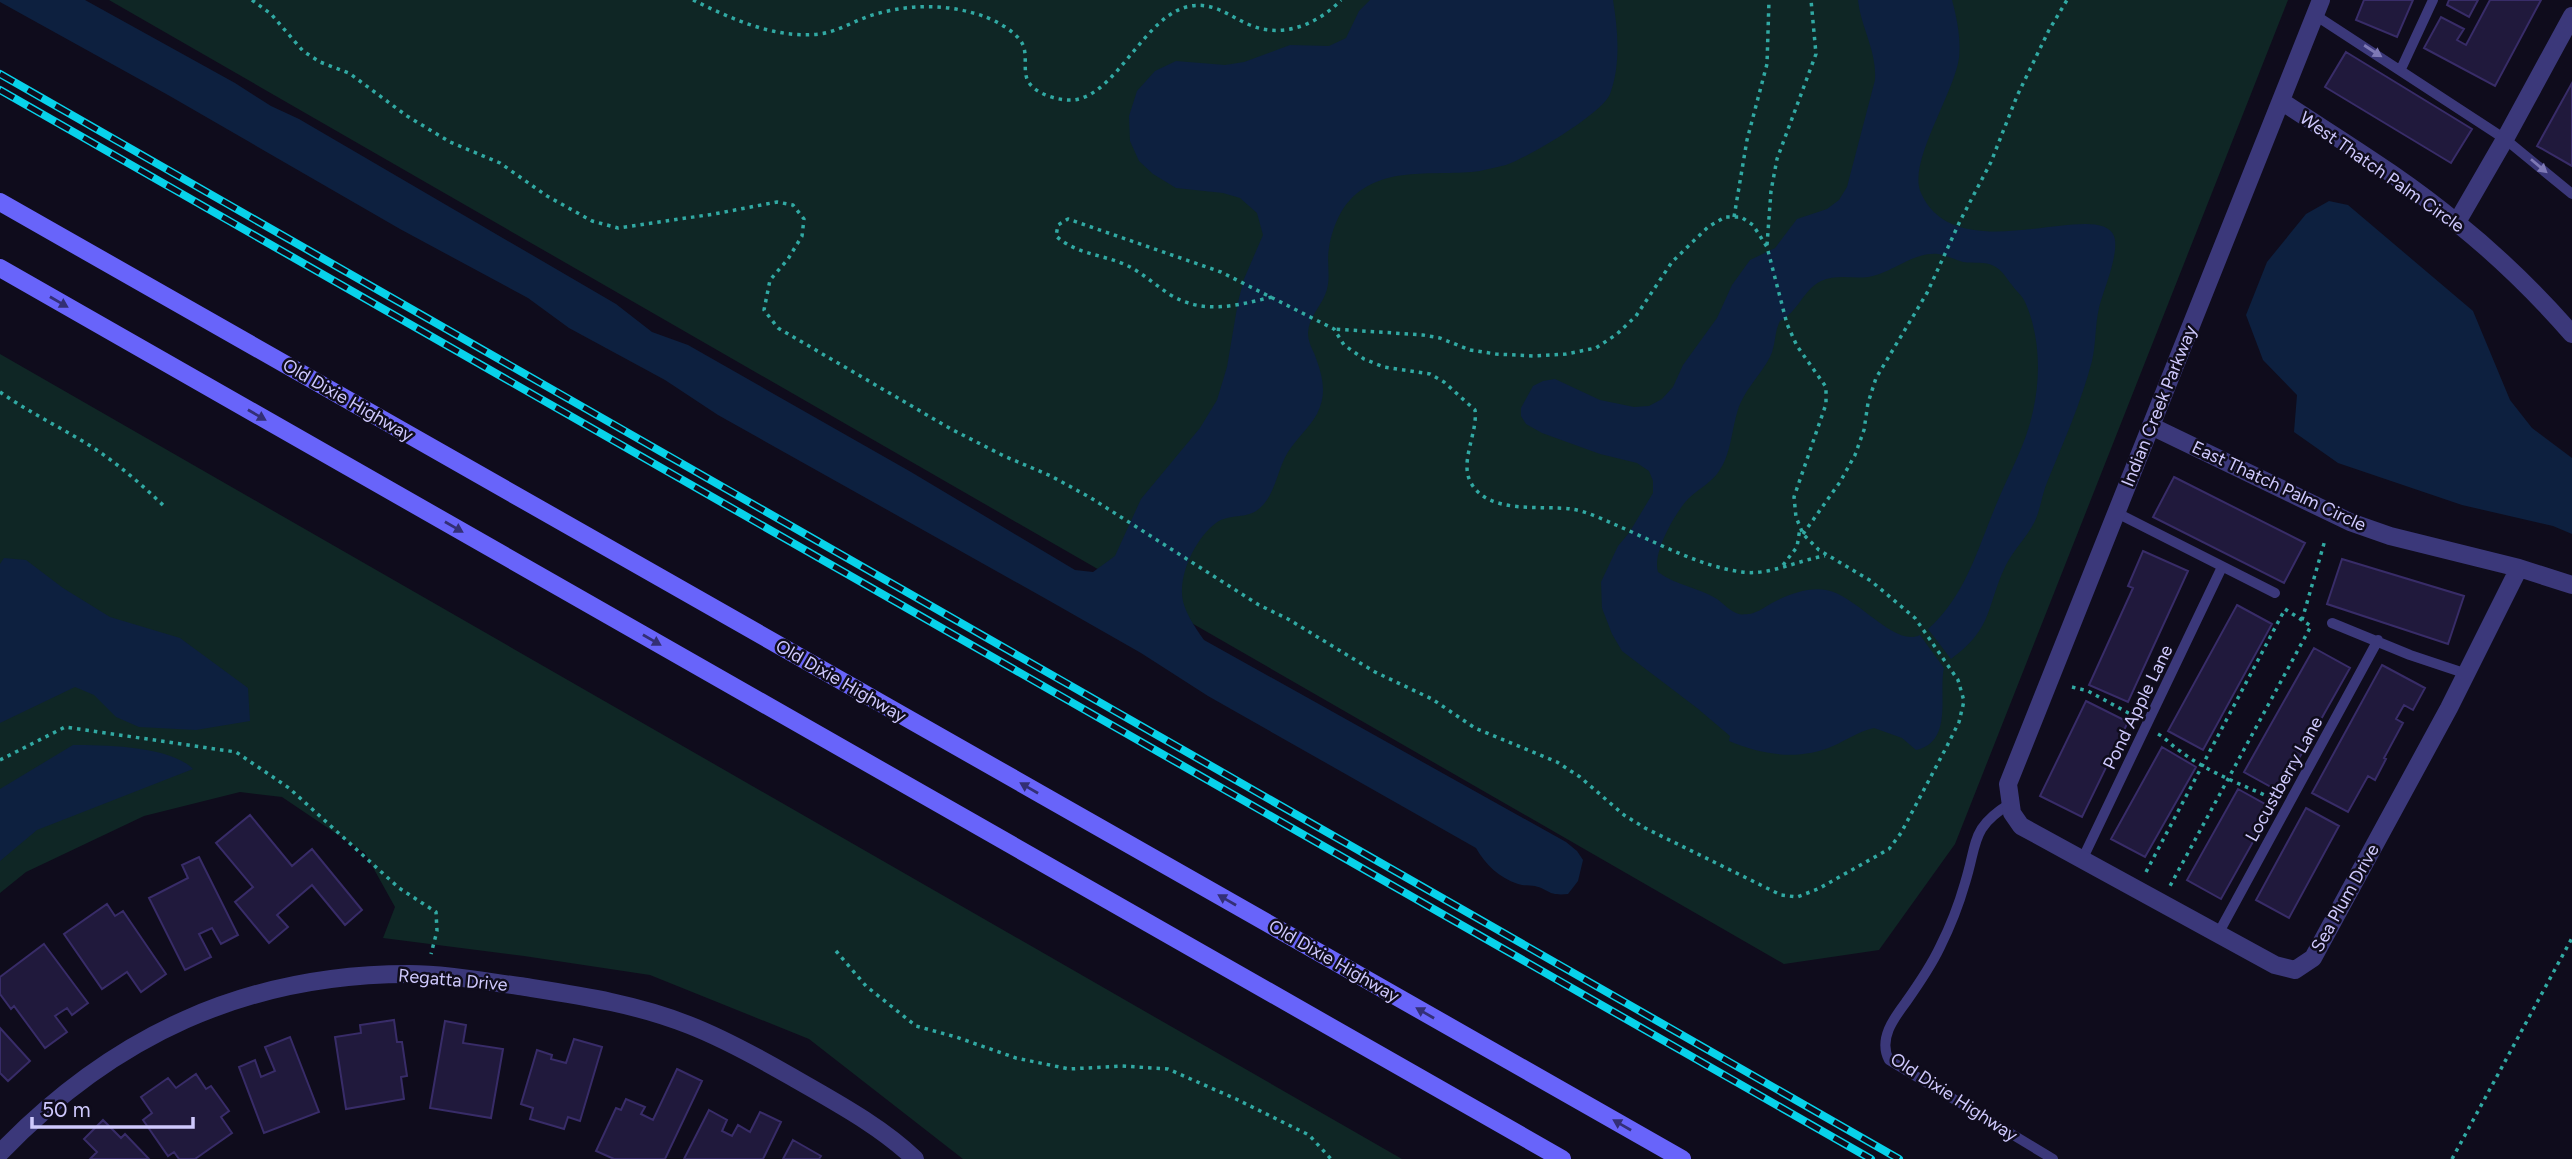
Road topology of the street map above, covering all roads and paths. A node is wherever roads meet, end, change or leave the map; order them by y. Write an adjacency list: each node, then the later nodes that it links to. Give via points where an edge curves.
1 (252, 0): 29 (path, via 271,14 303,51 349,72 407,116 450,142 500,163 592,221 618,228 778,202 793,205 804,219 802,236 770,280 764,310 778,328 951,429 1091,498 1475,728 1557,762 1645,828 1781,895 1797,897 1889,849 1959,722 1964,701 1958,680 1915,618 1871,581)
2 (693, 0): 3 (path, via 768,30 794,34 820,34 918,5 972,12 991,19 1021,42 1027,79 1038,92 1074,100 1096,92 1153,30 1190,6 1212,7 1251,26 1279,32 1328,14)
3 (1341, 0)
4 (1769, 0): 15 (path, via 1767,64 1747,140)
5 (1811, 0): 17 (path, via 1816,54 1777,159)
6 (2067, 0): 27 (path, via 1927,293 1876,378 1855,455)
7 (2433, 0): 10 (lane)
8 (2318, 8): 10 (lane, one-way to 10); 11 (street, Indian Creek Parkway)
9 (2572, 16): 12 (street)
10 (2400, 69): 12 (lane)
11 (2281, 101): 16 (street, West Thatch Palm Circle); 23 (street, Indian Creek Parkway)
12 (2505, 139): 13 (lane, one-way to 13); 16 (street)
13 (2572, 194)
14 (0, 202): 58 (main road, Old Dixie Highway, one-way to 14)
15 (1734, 217): 17 (path, via 1754,225); 20 (path, via 1708,227 1690,243 1636,316 1596,348 1555,355 1496,354 1423,335)
16 (2457, 222): 21 (street, West Thatch Palm Circle)
17 (1767, 247): 26 (path, via 1787,324 1826,387 1826,404 1794,497)
18 (0, 268): 57 (main road, one-way to 57)
19 (1272, 297): 19 (path, via 1190,260 1081,223 1069,219 1058,225 1056,236 1067,247 1130,267 1191,305 1232,307); 20 (path)
20 (1334, 329): 30 (path, via 1344,345 1364,359 1430,374 1475,410 1477,424 1468,469 1471,484 1488,498 1511,507 1573,509 1717,568 1746,573)
21 (2572, 334)
22 (0, 392): 24 (path, via 86,443 134,477)
23 (2151, 426): 25 (street, Indian Creek Parkway); 32 (street, East Thatch Palm Circle, via 2350,522)
24 (165, 507)
25 (2117, 513): 31 (lane); 46 (street, Indian Creek Parkway, via 2008,784)
26 (1800, 526): 27 (path); 30 (path, via 1797,547)
27 (1803, 534): 29 (path)
28 (2325, 540): 35 (path)
29 (1827, 555): 30 (path)
30 (1782, 566)
31 (2222, 567): 34 (lane); 47 (lane, Pond Apple Lane)
32 (2519, 568): 33 (street, East Thatch Palm Circle); 38 (street, Sea Plum Drive)
33 (2572, 585)
34 (2275, 593)
35 (2302, 620): 43 (path, via 2285,610); 44 (path, via 2311,626)
36 (2332, 623): 37 (lane)
37 (2378, 640): 38 (lane); 50 (lane, Locustberry Lane)
38 (2467, 674): 50 (street, Sea Plum Drive, via 2313,958 2295,970 2275,965)
39 (2072, 687): 40 (path)
40 (2136, 718)
41 (2154, 730): 43 (path)
42 (0, 760): 53 (path, via 65,727 236,752 289,788 399,888 436,912)
43 (2203, 765): 44 (path); 48 (path)
44 (2228, 780): 45 (path); 49 (path)
45 (2281, 802)
46 (2011, 808): 47 (street, Sea Plum Drive, via 2021,826); 59 (lane, Old Dixie Highway, via 1990,816 1980,830 1940,948 1893,1019 1885,1053 1889,1060)
47 (2082, 860): 50 (street, Sea Plum Drive)
48 (2146, 872)
49 (2170, 886)
50 (2218, 934)
51 (2572, 938): 60 (path)
52 (836, 951): 56 (path, via 866,986 916,1026 1016,1058 1069,1069 1168,1069 1309,1135)
53 (431, 954)
54 (0, 1153): 55 (street, Regatta Drive, via 61,1094 159,1031 250,995 307,982 411,974 575,994 687,1024 859,1116)
55 (915, 1159)
56 (1331, 1159)
57 (1562, 1159)
58 (1682, 1159)
59 (2053, 1159)
60 (2452, 1159)

